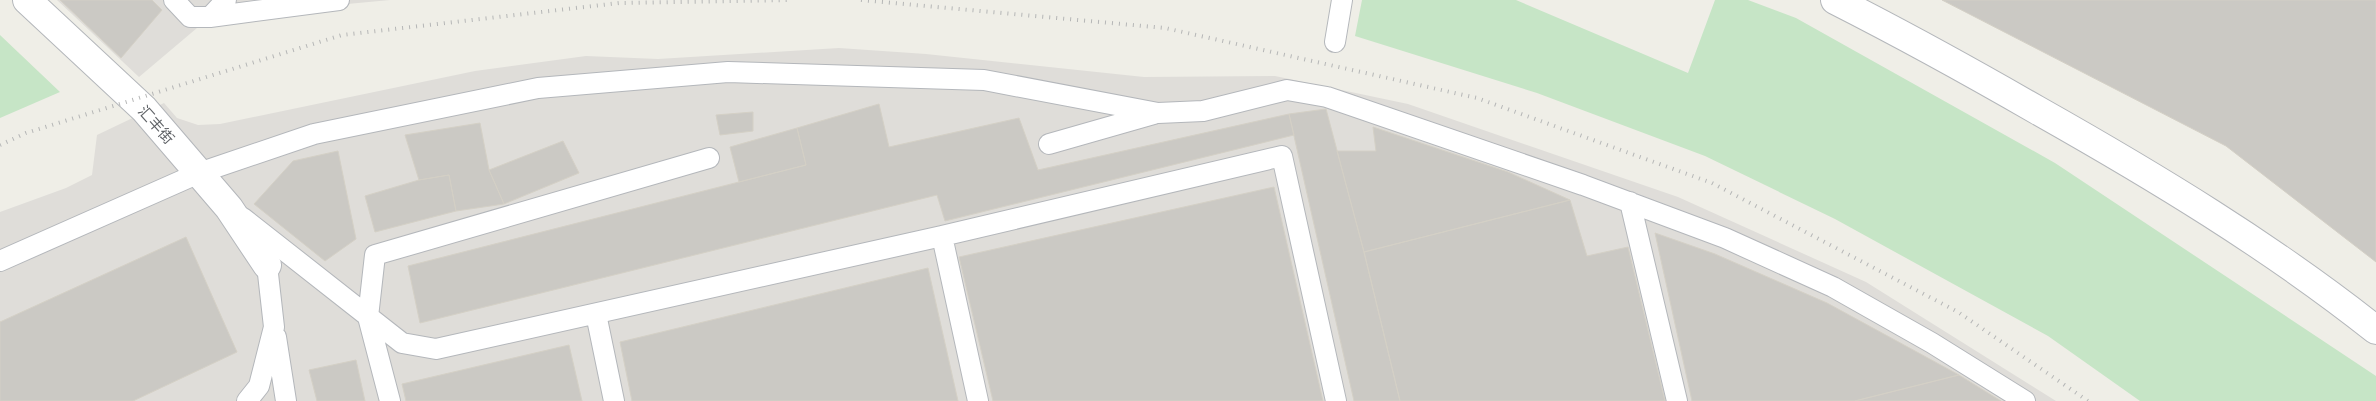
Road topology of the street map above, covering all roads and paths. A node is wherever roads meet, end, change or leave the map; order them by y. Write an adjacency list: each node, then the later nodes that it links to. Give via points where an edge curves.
1 (27, 0): 12 (street, 汇丰街, via 144,109)
2 (174, 0): 7 (lane, via 190,17)
3 (226, 0): 7 (lane)
4 (339, 0): 7 (lane)
5 (1342, 0): 8 (lane)
6 (1835, 0): 21 (street, via 1916,42 2204,208 2341,302)
7 (210, 17)
8 (1335, 42)
9 (1158, 113): 10 (lane); 12 (lane, via 984,80 728,72 538,88 314,134); 13 (lane, via 1203,110 1287,90 1327,92)
10 (1049, 144)
11 (709, 158): 19 (lane, via 375,255)
12 (199, 174): 14 (street, 汇丰街); 16 (lane)
13 (1630, 202): 28 (lane); 29 (lane, via 1726,238 1833,287)
14 (229, 208): 17 (street, 汇丰街); 19 (lane)
15 (942, 236): 18 (lane); 26 (lane); 27 (lane, via 1282,156)
16 (0, 261)
17 (267, 265): 20 (lane)
18 (596, 314): 19 (lane, via 436,349 402,343); 25 (lane)
19 (368, 317): 24 (lane)
20 (274, 327): 22 (lane, via 259,386); 23 (lane)
21 (2376, 330)
22 (247, 401)
23 (286, 401)
24 (390, 401)
25 (614, 401)
26 (978, 401)
27 (1336, 401)
28 (1677, 401)
29 (2025, 401)

